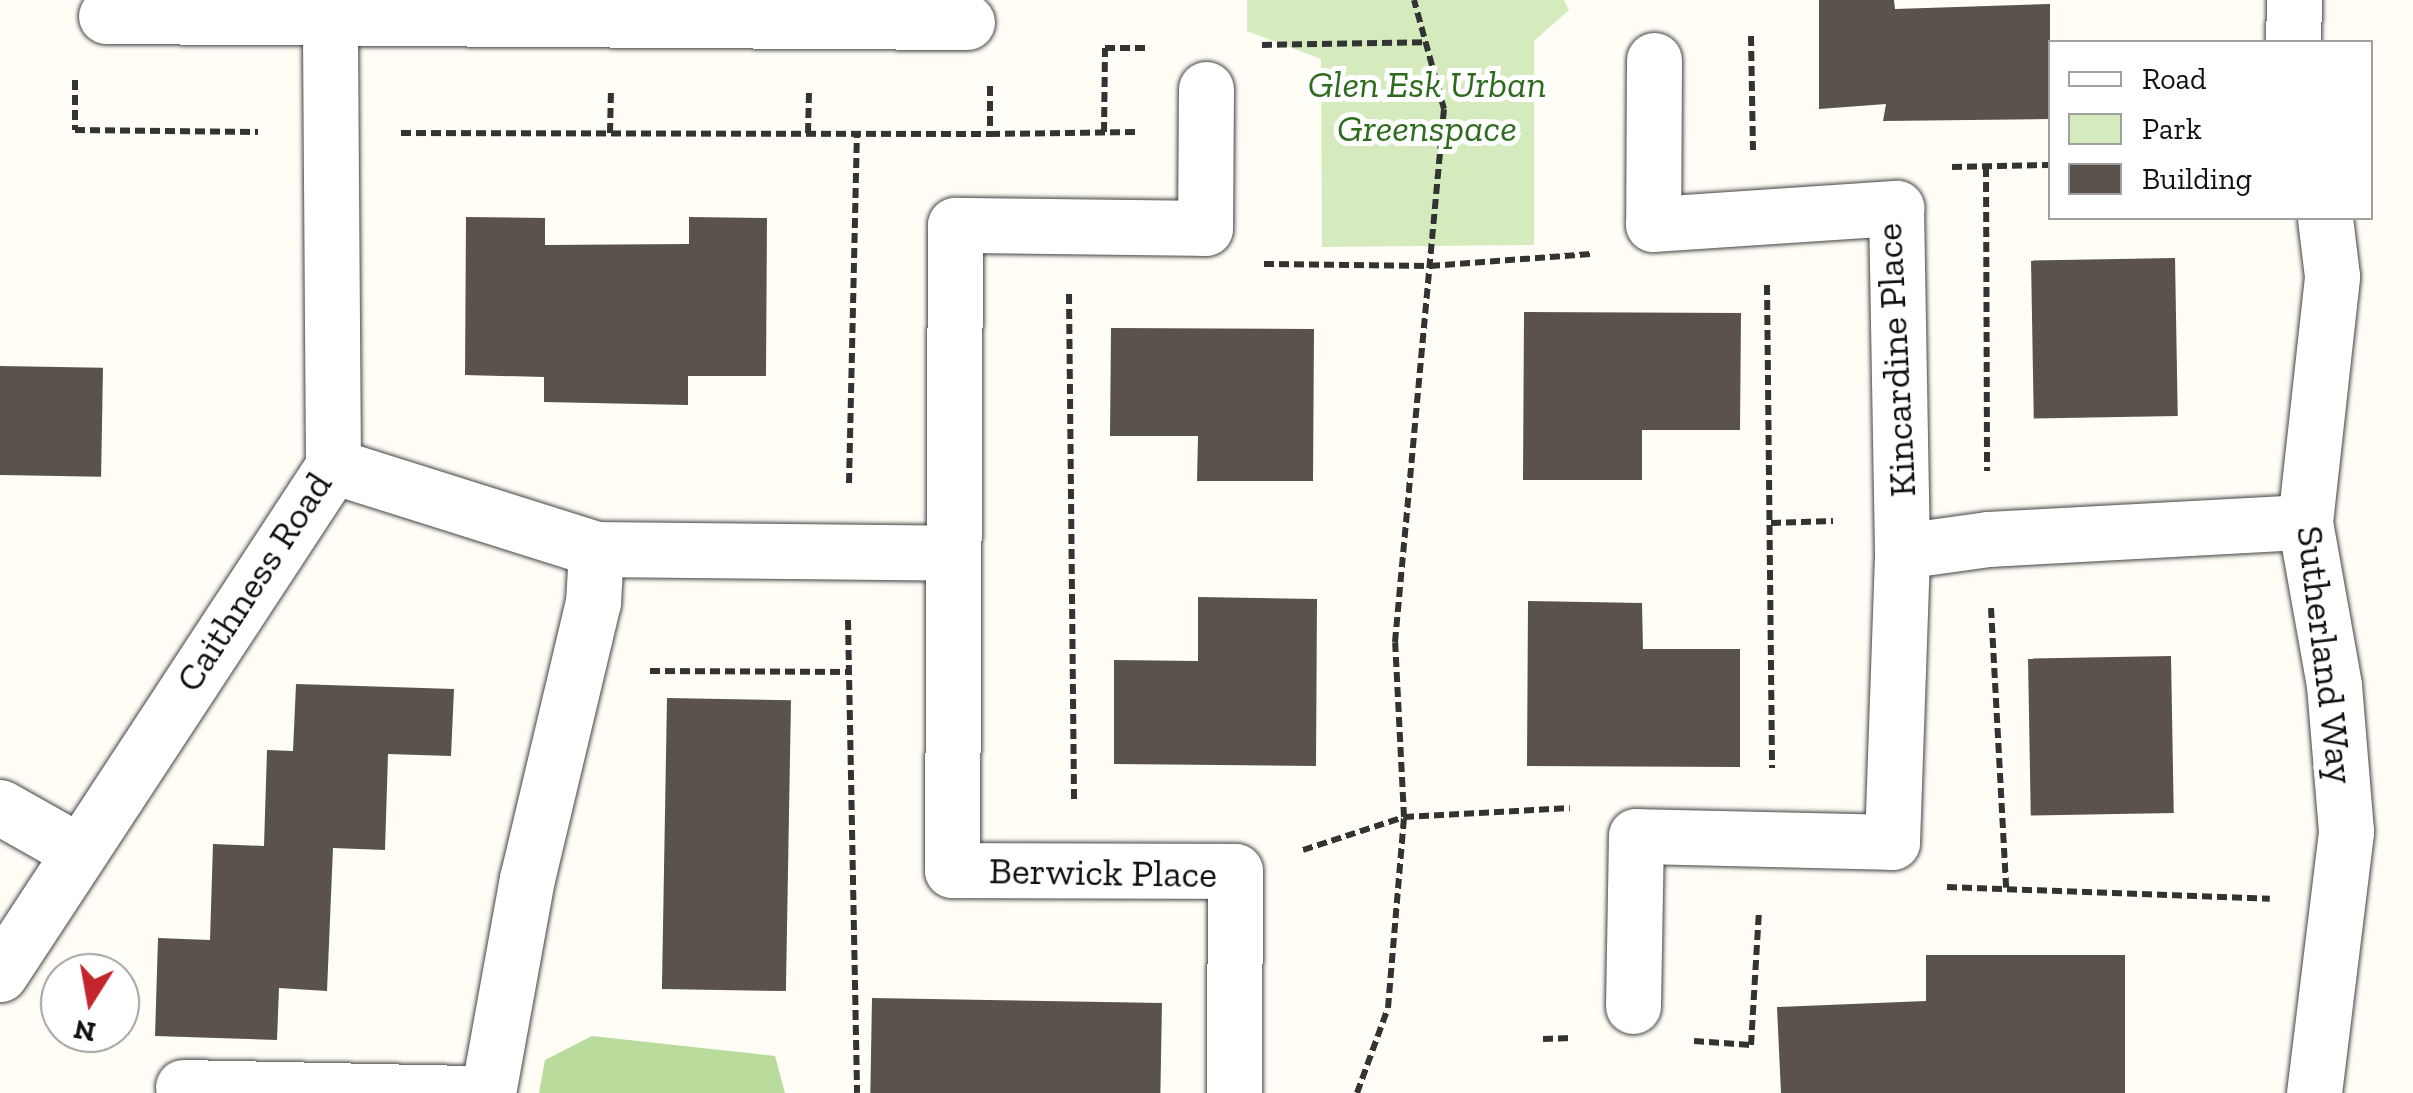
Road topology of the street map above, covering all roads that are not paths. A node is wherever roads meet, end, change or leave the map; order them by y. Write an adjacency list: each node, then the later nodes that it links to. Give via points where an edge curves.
1 (2294, 0): 6 (street)
2 (785, 10): 4 (street); 5 (street)
3 (106, 16): 4 (street)
4 (330, 19): 10 (street, Caithness Road)
5 (967, 22)
6 (2293, 40)
7 (1654, 60): 13 (street, Kincardine Place, via 1653,224 1896,208)
8 (1206, 110): 14 (street, Berwick Place, via 1205,228 955,225)
9 (2325, 220): 11 (street, Sutherland Way, via 2332,276)
10 (333, 466): 12 (street); 16 (street, Caithness Road)
11 (2306, 522): 13 (street, Kincardine Place, via 1988,539); 23 (street, Sutherland Way, via 2334,685 2346,831)
12 (596, 548): 14 (street); 21 (street, via 579,671 527,879)
13 (1902, 551): 18 (street, Kincardine Place, via 1892,842 1636,836)
14 (952, 553): 22 (street, Berwick Place, via 952,870 1234,872)
15 (0, 807): 16 (street)
16 (78, 851): 17 (street, Caithness Road)
17 (0, 974)
18 (1633, 1006)
19 (183, 1087): 20 (street)
20 (469, 1093)
21 (488, 1093)
22 (1234, 1093)
23 (2314, 1093)

